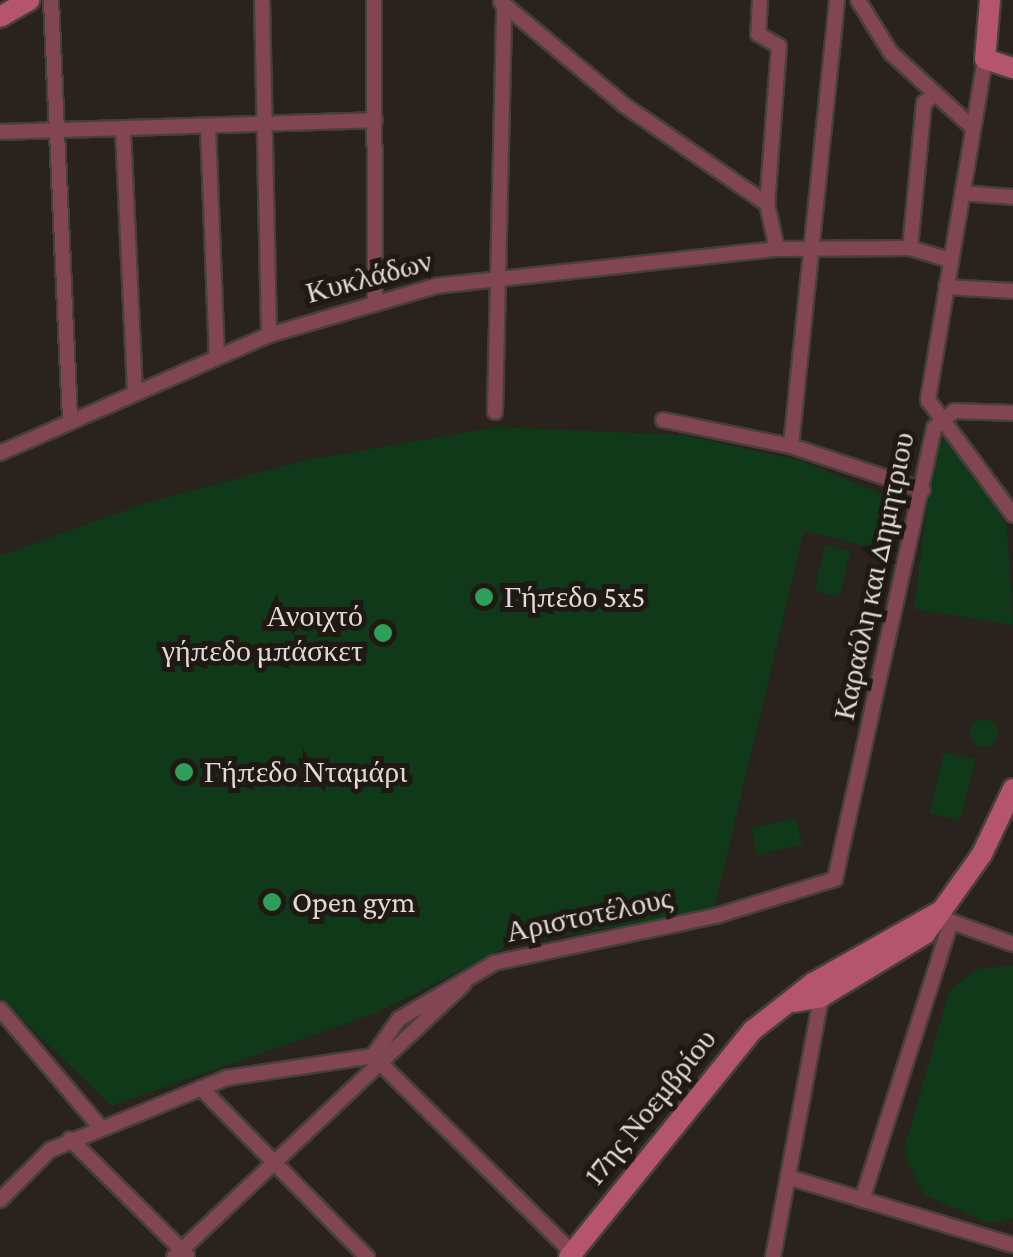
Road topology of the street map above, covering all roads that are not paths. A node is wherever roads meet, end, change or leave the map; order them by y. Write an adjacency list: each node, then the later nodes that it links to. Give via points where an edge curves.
1 (30, 0): 10 (street)
2 (51, 0): 19 (street)
3 (262, 0): 15 (street)
4 (374, 0): 14 (street)
5 (760, 0): 23 (street, via 758,34 779,46)
6 (837, 0): 24 (street)
7 (858, 0): 13 (street, via 890,53)
8 (993, 1): 11 (street, Καραόλη και Δημητριου)
9 (501, 2): 23 (street, via 624,105); 28 (street)
10 (0, 17)
11 (985, 58): 12 (street); 17 (street, Καραόλη και Δημητριου)
12 (1013, 68)
13 (934, 95): 17 (street); 25 (street, via 924,103)
14 (375, 120): 15 (street); 31 (street)
15 (264, 124): 16 (street); 32 (street)
16 (208, 126): 18 (street); 33 (street)
17 (973, 128): 21 (street, Καραόλη και Δημητριου)
18 (124, 129): 19 (street); 34 (street)
19 (58, 131): 20 (street); 37 (street)
20 (0, 132)
21 (962, 193): 22 (street); 27 (street, Καραόλη και Δημητριου)
22 (1013, 197)
23 (767, 204): 26 (street)
24 (815, 248): 25 (street, Κυκλάδων); 26 (street, Κυκλάδων); 40 (street)
25 (910, 248): 27 (street, Κυκλάδων)
26 (777, 249): 28 (street, Κυκλάδων)
27 (950, 260): 29 (street, Καραόλη και Δημητριου)
28 (495, 277): 31 (street, Κυκλάδων); 35 (street)
29 (946, 288): 30 (street); 38 (street, Καραόλη και Δημητριου, via 928,400)
30 (1013, 292)
31 (375, 298): 32 (street, Κυκλάδων)
32 (270, 335): 33 (street, Κυκλάδων)
33 (217, 356): 34 (street, Κυκλάδων)
34 (135, 389): 37 (street, Κυκλάδων)
35 (495, 412)
36 (1013, 413): 38 (street)
37 (70, 416): 41 (street, Κυκλάδων)
38 (946, 417): 42 (street, Καραόλη και Δημητριου, via 934,428); 43 (street)
39 (663, 420): 40 (street)
40 (791, 446): 42 (street)
41 (0, 453)
42 (922, 490): 45 (street, Καραόλη και Δημητριου)
43 (1013, 516)
44 (1013, 789): 46 (street, 17ης Νοεμβρίου)
45 (835, 878): 48 (street, Αριστοτέλους)
46 (945, 918): 47 (street); 49 (street, 17ης Νοεμβρίου); 50 (street, 17ης Νοεμβρίου); 59 (street)
47 (1013, 944)
48 (475, 972): 52 (street); 52 (street, Αριστοτέλους, via 399,1019)
49 (821, 997): 50 (street, 17ης Νοεμβρίου); 57 (street)
50 (787, 1003): 62 (street, 17ης Νοεμβρίου, via 697,1091)
51 (0, 1009): 54 (street)
52 (378, 1061): 53 (street); 56 (street); 62 (street)
53 (201, 1088): 54 (street); 56 (street)
54 (101, 1128): 55 (street)
55 (70, 1139): 58 (street); 61 (street)
56 (276, 1165): 61 (street); 63 (street)
57 (788, 1178): 59 (street); 64 (street)
58 (0, 1200)
59 (862, 1200): 60 (street)
60 (1013, 1245)
61 (182, 1255)
62 (572, 1256)
63 (367, 1257)
64 (773, 1257)

